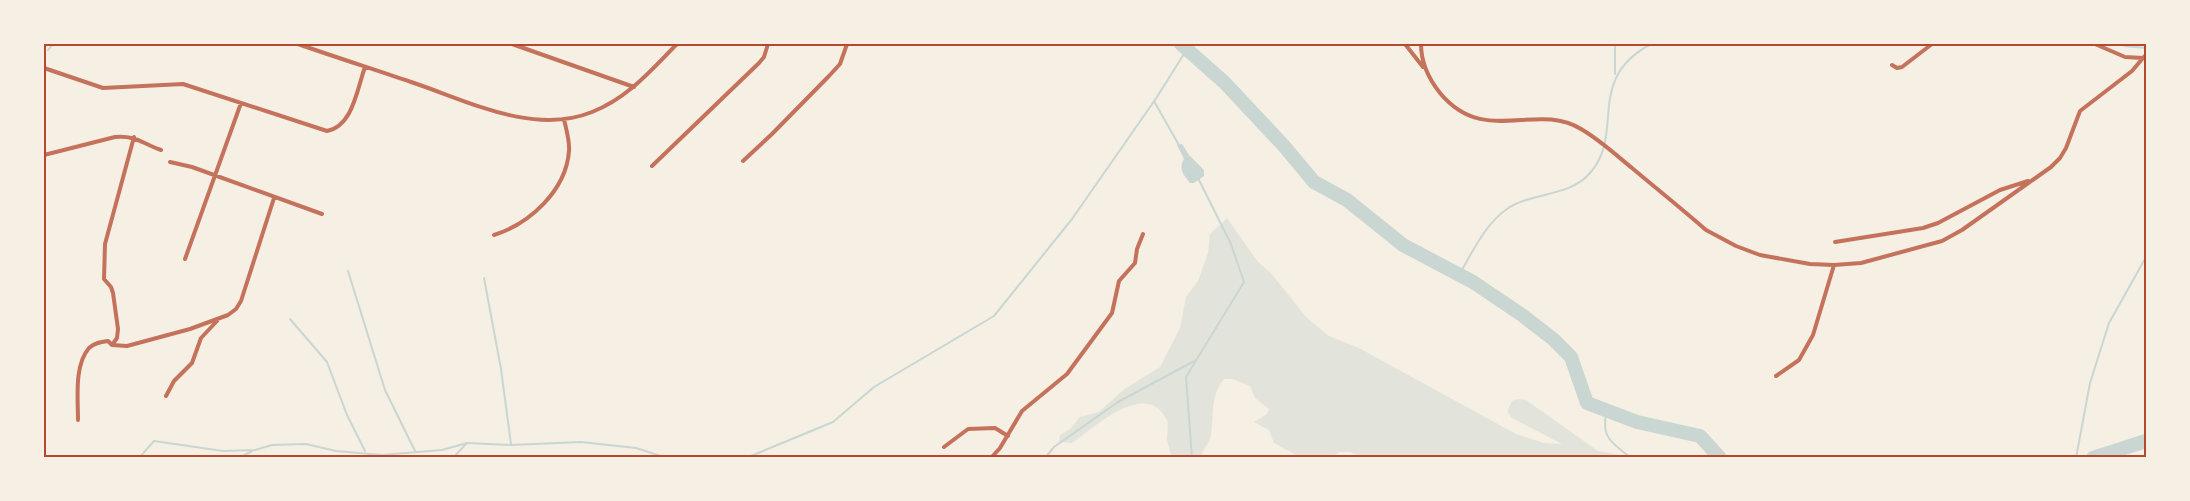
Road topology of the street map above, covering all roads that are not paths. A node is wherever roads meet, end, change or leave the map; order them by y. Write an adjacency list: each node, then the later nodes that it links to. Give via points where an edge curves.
1 (298, 44): 12 (street)
2 (512, 44): 15 (street)
3 (677, 44): 15 (street)
4 (768, 44): 23 (street, via 759,63)
5 (847, 44): 21 (street, via 840,64)
6 (1405, 44): 14 (street)
7 (1421, 44): 14 (street)
8 (1932, 44): 11 (street, via 1902,67)
9 (2095, 44): 10 (street, via 2125,57)
10 (2145, 56): 25 (street, via 2132,71 2080,111 2060,158)
11 (1892, 65)
12 (365, 67): 16 (street, via 347,119 333,130 324,131); 17 (street, via 496,111 535,120)
13 (44, 68): 16 (street, via 103,88 183,84)
14 (1426, 73): 32 (street, via 1452,105 1483,121 1546,119 1580,128 1706,230 1736,246 1760,255)
15 (634, 87): 17 (street, via 608,105)
16 (241, 103): 24 (street)
17 (564, 119): 29 (street, via 569,155 551,195 514,228)
18 (134, 137): 19 (street); 20 (street, via 115,137); 34 (street, via 105,244 104,279 113,293 117,326 117,338)
19 (161, 150)
20 (44, 155)
21 (743, 161)
22 (170, 162): 24 (street)
23 (652, 166)
24 (216, 177): 26 (street); 31 (street)
25 (2032, 180): 30 (street, via 2000,190 1923,228); 32 (street, via 1942,241 1861,263)
26 (274, 198): 27 (street); 33 (street, via 242,301)
27 (322, 214)
28 (1143, 234): 38 (street, via 1135,263 1119,281 1112,313 1066,374 1022,411)
29 (494, 236)
30 (1835, 242)
31 (185, 260)
32 (1834, 265): 35 (street, via 1813,335 1799,360)
33 (220, 318): 34 (street, via 127,346); 36 (street, via 203,336 192,363)
34 (112, 345): 37 (street, via 108,341 97,343 88,349 82,362)
35 (1776, 376)
36 (166, 396)
37 (78, 420)
38 (1008, 436): 39 (street, via 995,428 968,429); 40 (street)
39 (945, 447)
40 (991, 458)

